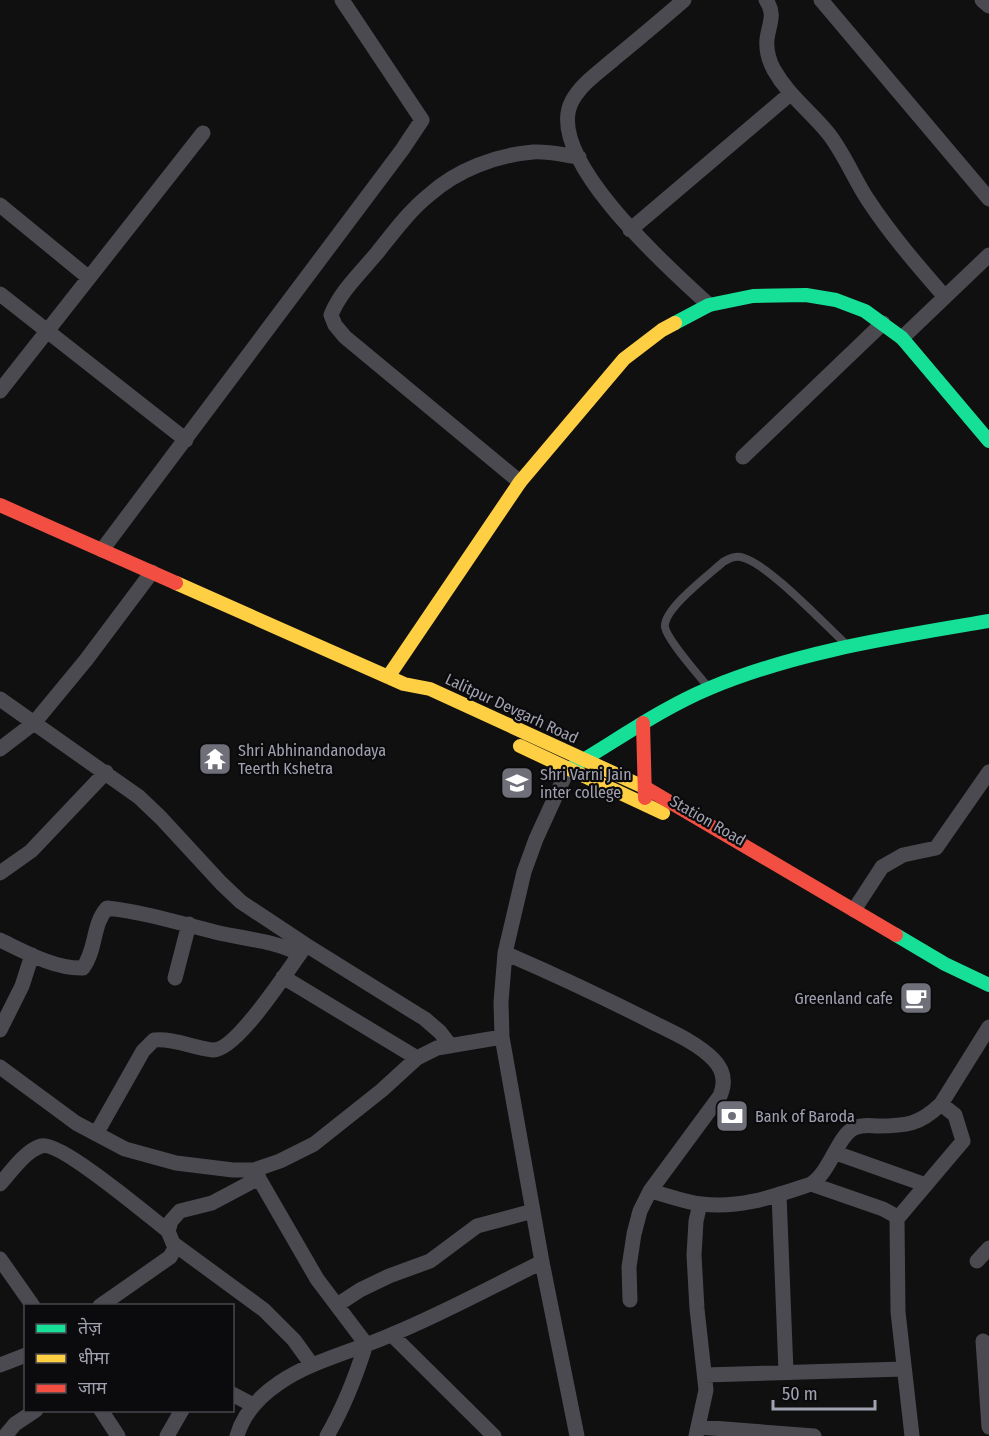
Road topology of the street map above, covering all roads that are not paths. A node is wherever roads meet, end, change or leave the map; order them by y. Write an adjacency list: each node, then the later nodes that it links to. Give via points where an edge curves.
1 (342, 0): 22 (street, via 422,120)
2 (684, 0): 9 (street, via 588,81 572,101 566,125)
3 (766, 0): 7 (street, via 772,17 768,55)
4 (821, 0): 10 (street)
5 (982, 0): 6 (street)
6 (989, 6)
7 (790, 94): 12 (street); 16 (street, via 828,134 899,244)
8 (203, 133): 14 (street)
9 (579, 158): 12 (street, via 608,206); 25 (street, via 535,152 508,156 452,178 412,211 348,288 331,315 345,337)
10 (989, 199)
11 (0, 205): 14 (street)
12 (630, 230): 17 (street)
13 (989, 255): 16 (street)
14 (89, 278): 19 (street)
15 (0, 294): 19 (street)
16 (945, 297): 20 (street)
17 (709, 305): 18 (main road, via 753,296 806,295 837,300); 25 (main road, via 662,330 624,359)
18 (883, 323): 20 (main road); 24 (street)
19 (46, 332): 21 (street); 22 (street)
20 (902, 338): 23 (main road)
21 (0, 391)
22 (186, 440): 27 (street)
23 (989, 441)
24 (743, 457)
25 (520, 482): 31 (main road)
26 (0, 505): 27 (main road, Lalitpur Devgarh Road)
27 (102, 550): 28 (main road, Lalitpur Devgarh Road)
28 (152, 572): 31 (main road, Lalitpur Devgarh Road); 36 (street)
29 (989, 621): 30 (main road)
30 (847, 645): 33 (main road); 33 (lane, via 771,574 753,561 732,557 674,606 665,627)
31 (388, 677): 32 (main road, Lalitpur Devgarh Road)
32 (404, 684): 35 (main road, via 427,702); 40 (main road, Lalitpur Devgarh Road, via 430,689)
33 (709, 688): 37 (main road)
34 (0, 699): 36 (street)
35 (467, 721)
36 (34, 723): 39 (street); 42 (street)
37 (643, 723): 40 (main road); 44 (main road)
38 (508, 740): 41 (main road, Station Road)
39 (0, 749)
40 (584, 760): 41 (main road); 44 (main road, Lalitpur Devgarh Road)
41 (568, 769): 45 (main road, Station Road); 51 (street, via 536,839)
42 (106, 772): 46 (street, via 31,851); 50 (street, via 162,818 241,902)
43 (989, 772): 47 (street, via 936,848 903,855 882,867)
44 (644, 787): 45 (main road); 47 (main road, Lalitpur Devgarh Road)
45 (645, 804): 56 (main road, Station Road, via 879,940)
46 (0, 873)
47 (854, 910): 55 (main road, Lalitpur Devgarh Road)
48 (189, 924): 50 (street); 52 (street, via 107,908 100,915 91,957 83,968 71,969); 54 (street)
49 (0, 940): 52 (street)
50 (303, 949): 53 (street); 60 (street, via 425,1019)
51 (505, 953): 59 (street); 70 (street, via 594,992 690,1042 713,1059 724,1076 720,1096)
52 (32, 955): 58 (street)
53 (283, 977): 61 (street); 64 (street, via 263,1006 223,1047 214,1050 154,1040 143,1052)
54 (175, 978)
55 (989, 985)
56 (989, 997)
57 (989, 1027): 63 (street)
58 (0, 1030)
59 (502, 1037): 60 (street); 73 (street)
60 (450, 1045): 61 (street)
61 (417, 1058): 66 (street, via 314,1144)
62 (0, 1067): 64 (street)
63 (941, 1104): 65 (street, via 918,1122 904,1126 862,1125 851,1130); 69 (street, via 956,1115 963,1141)
64 (96, 1134): 66 (street, via 125,1149 176,1162)
65 (836, 1153): 68 (street); 69 (street)
66 (256, 1174): 75 (street, via 212,1203 180,1211 171,1221); 83 (street, via 317,1279)
67 (0, 1184): 75 (street, via 30,1152 48,1145 73,1158)
68 (812, 1184): 71 (street); 74 (street, via 883,1209)
69 (926, 1185): 74 (street)
70 (650, 1191): 72 (street); 80 (street, via 634,1234)
71 (779, 1194): 72 (street, via 751,1203); 91 (street)
72 (700, 1204): 92 (street, via 694,1255)
73 (533, 1211): 79 (street); 83 (street, via 477,1226 430,1261 379,1281)
74 (897, 1219): 90 (street, via 898,1312)
75 (171, 1237): 82 (street, via 175,1248 170,1257); 89 (street, via 264,1310)
76 (989, 1248): 78 (street)
77 (0, 1259): 81 (street)
78 (977, 1261)
79 (542, 1262): 84 (street); 106 (street)
80 (630, 1300)
81 (32, 1304)
82 (101, 1304)
83 (337, 1305): 86 (street)
84 (392, 1335): 86 (street); 105 (street)
85 (983, 1341): 98 (street)
86 (366, 1344): 89 (street); 104 (street, via 355,1379)
87 (24, 1356): 88 (street)
88 (0, 1365)
89 (312, 1365): 94 (street, via 279,1383)
90 (904, 1369): 91 (street); 108 (street)
91 (786, 1372): 92 (street)
92 (705, 1375): 99 (street)
93 (234, 1395): 94 (street)
94 (253, 1405): 103 (street)
95 (33, 1412): 100 (street)
96 (103, 1412): 101 (street)
97 (181, 1412): 102 (street)
98 (989, 1427)
99 (698, 1431): 107 (street)
100 (5, 1436)
101 (117, 1436)
102 (166, 1436)
103 (237, 1436)
104 (327, 1436)
105 (494, 1436)
106 (577, 1436)
107 (814, 1436)
108 (912, 1436)

